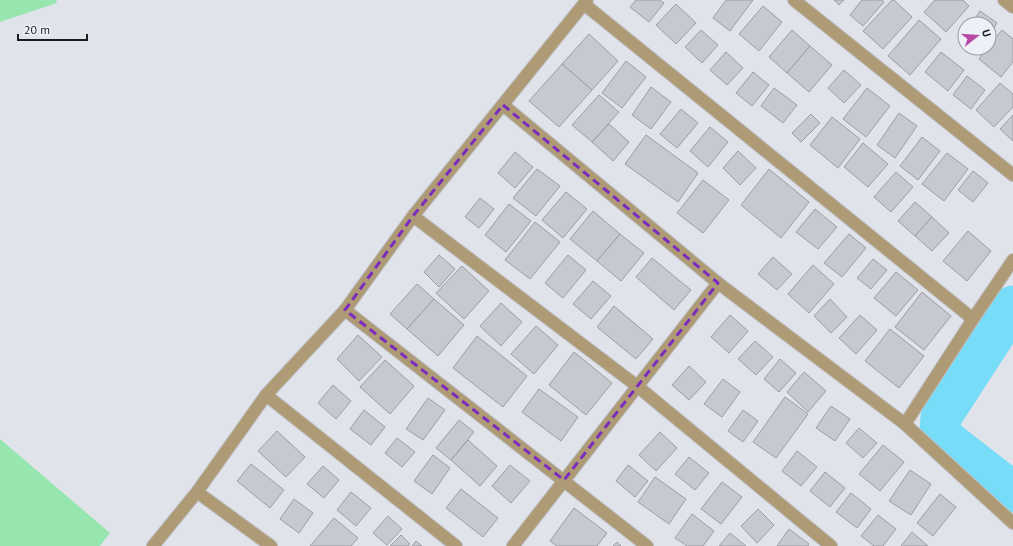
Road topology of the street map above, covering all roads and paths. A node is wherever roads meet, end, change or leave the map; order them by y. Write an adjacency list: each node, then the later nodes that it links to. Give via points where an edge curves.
1 (794, 0): 6 (street)
2 (1004, 0): 4 (street)
3 (586, 2): 5 (street); 11 (street)
4 (1013, 7)
5 (503, 105): 7 (street); 9 (street)
6 (1013, 175)
7 (413, 216): 10 (street); 12 (street)
8 (1013, 260): 11 (street)
9 (718, 283): 12 (street); 14 (street)
10 (345, 310): 13 (street); 15 (street)
11 (973, 319): 14 (street)
12 (637, 386): 15 (street); 23 (street)
13 (266, 395): 16 (street); 20 (street)
14 (905, 424): 17 (street)
15 (564, 480): 21 (street); 22 (street)
16 (197, 492): 18 (street); 19 (street)
17 (1013, 523)
18 (153, 546)
19 (271, 546)
20 (456, 546)
21 (513, 546)
22 (647, 546)
23 (831, 546)

